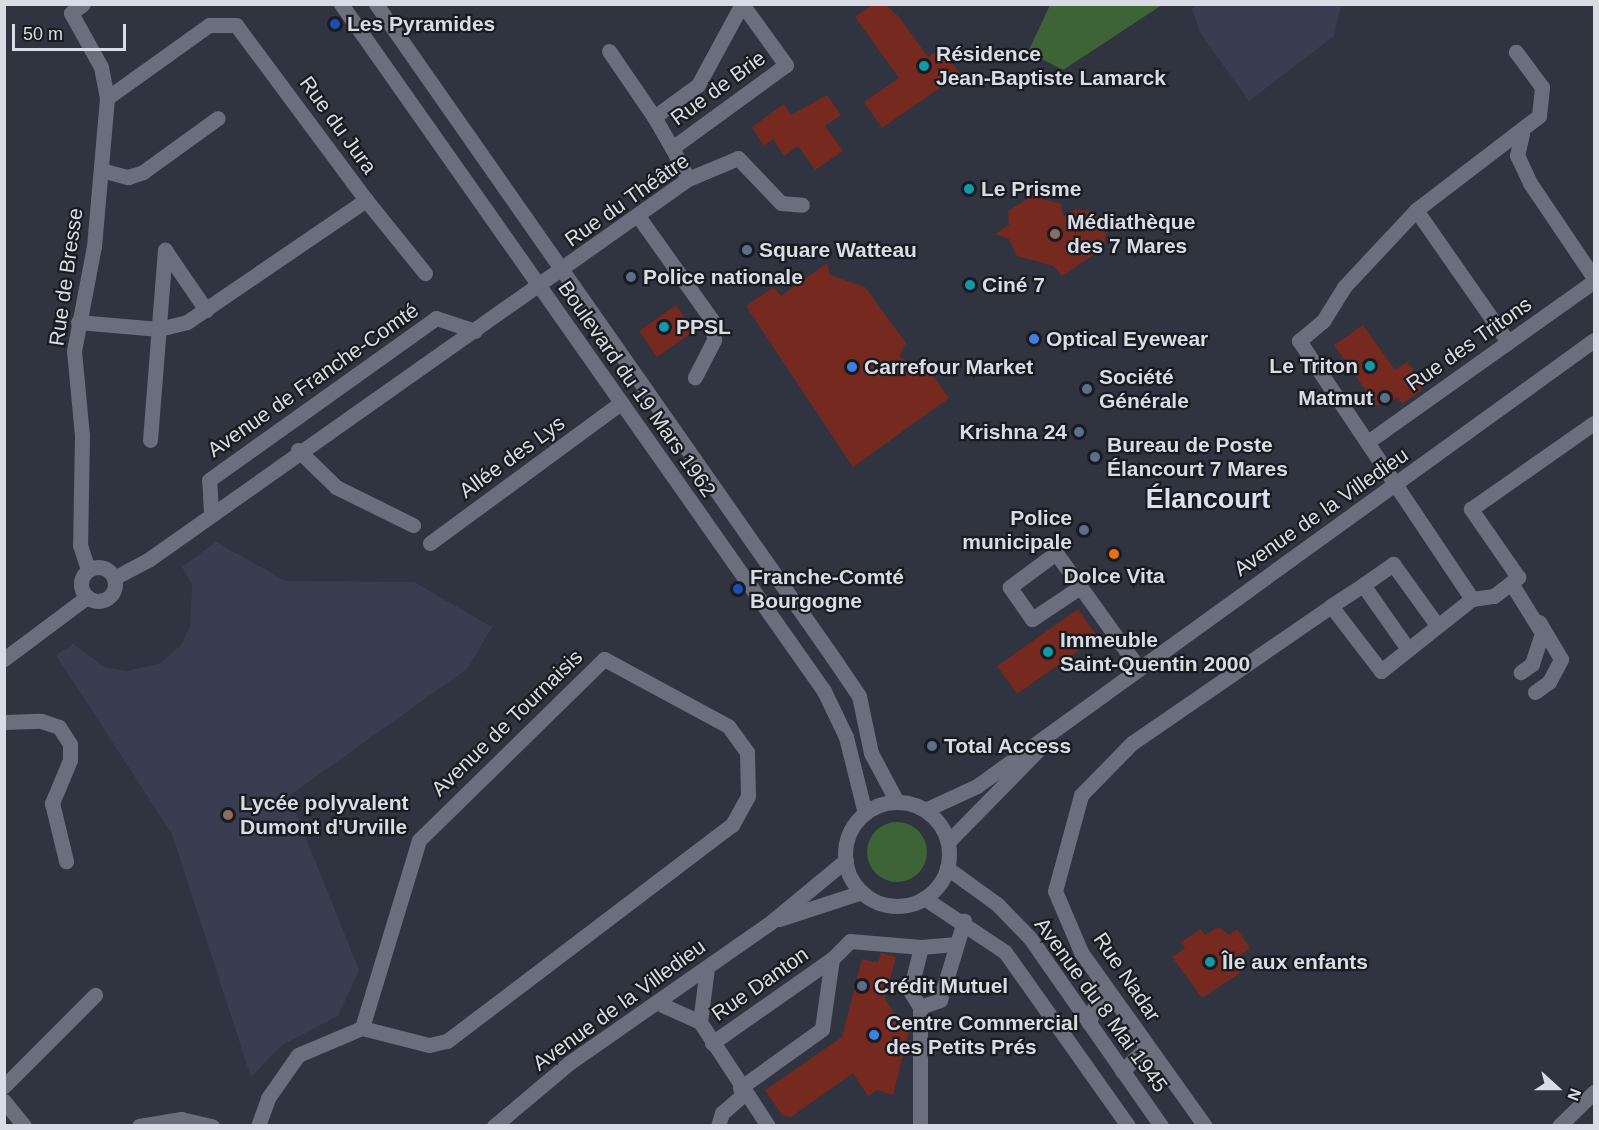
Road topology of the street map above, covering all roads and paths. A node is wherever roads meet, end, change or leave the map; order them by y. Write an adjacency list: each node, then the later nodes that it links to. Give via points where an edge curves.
1 (83, 4): 7 (street, Rue de Bresse, via 71,13 101,67)
2 (341, 4): 21 (street, Boulevard du 19 Mars 1962)
3 (376, 4): 18 (street, Boulevard du 19 Mars 1962)
4 (742, 4): 8 (street, Rue de Brie, via 698,85); 11 (street, Rue de Brie, via 786,65)
5 (609, 51): 8 (street)
6 (1516, 52): 10 (street, via 1542,87 1539,116)
7 (107, 98): 12 (street, Rue de Bresse); 14 (street, Rue du Jura, via 209,25 236,25)
8 (654, 117): 11 (street, Rue de Brie)
9 (218, 118): 12 (street, via 143,172 128,177)
10 (1522, 134): 16 (street); 20 (street, via 1516,155)
11 (672, 148): 13 (street, Rue de Brie)
12 (101, 170): 23 (street, Rue de Bresse, via 94,246)
13 (688, 179): 15 (street, Rue du Théâtre, via 738,158 781,203); 17 (street, Rue du Théâtre)
14 (366, 200): 19 (street); 22 (street, Rue du Jura)
15 (802, 205)
16 (1416, 210): 27 (street); 32 (street, via 1344,287 1323,321 1299,341)
17 (638, 216): 18 (street, Rue du Théâtre); 28 (street, via 715,330)
18 (562, 272): 21 (street); 55 (street, Boulevard du 19 Mars 1962, via 854,690 871,753)
19 (426, 273)
20 (1594, 280): 27 (street, Rue des Tritons)
21 (539, 286): 25 (street); 29 (street, Boulevard du 19 Mars 1962)
22 (206, 310): 24 (street, Rue du Jura); 24 (street, via 165,250)
23 (78, 322): 24 (street, Rue du Jura); 38 (street, Rue de Bresse, via 74,351 82,435 80,545)
24 (159, 329): 31 (street)
25 (475, 331): 33 (street); 35 (street, Avenue de Franche-Comté, via 436,318 209,480)
26 (1594, 340): 34 (street, Avenue de la Villedieu)
27 (1508, 342): 32 (street, Rue des Tritons)
28 (695, 377)
29 (619, 404): 37 (street, Allée des Lys); 57 (street, Boulevard du 19 Mars 1962, via 824,691 846,738)
30 (1594, 423): 40 (street, via 1471,509 1518,577)
31 (150, 440)
32 (1369, 441): 34 (street)
33 (298, 450): 35 (street); 36 (street, via 336,487)
34 (1396, 484): 44 (street); 50 (street, Avenue de la Villedieu)
35 (211, 513): 39 (street)
36 (413, 525)
37 (430, 543)
38 (88, 569): 39 (street, via 104,568); 43 (street, via 81,584)
39 (114, 578): 43 (street, via 108,598)
40 (1511, 582): 44 (street, via 1494,596); 46 (street)
41 (1363, 585): 45 (street, Rue Nadar); 47 (street, Rue Nadar, via 1393,564); 48 (street)
42 (1080, 587): 42 (street, via 1032,619 1010,587 1056,553); 50 (street)
43 (87, 597): 49 (street)
44 (1472, 599): 47 (street)
45 (1331, 606): 48 (street, via 1381,671); 92 (street, Rue Nadar, via 1132,744 1082,795 1055,891 1081,952)
46 (1539, 622): 51 (street, via 1539,648); 52 (street, via 1561,659 1549,682)
47 (1437, 625): 48 (street)
48 (1408, 649)
49 (4, 658)
50 (1138, 667): 53 (street, Avenue de la Villedieu)
51 (1521, 672)
52 (1535, 692)
53 (1071, 717): 56 (street, Avenue de la Villedieu, via 968,792); 58 (street, Avenue de la Villedieu)
54 (4, 722): 60 (street, via 41,721 59,727 70,744 70,760 52,803)
55 (897, 802): 56 (street); 57 (street)
56 (926, 810): 58 (street)
57 (865, 813): 59 (street, via 849,834)
58 (948, 842): 61 (street)
59 (846, 860): 62 (street); 65 (street, Avenue de la Villedieu)
60 (66, 861)
61 (947, 868): 63 (street); 74 (street, Avenue du 8 Mai 1945, via 997,903 1030,938)
62 (862, 892): 63 (street, via 885,905); 65 (street, Avenue de la Villedieu)
63 (924, 898): 64 (street)
64 (964, 921): 66 (street); 90 (street, via 1005,952)
65 (771, 922): 69 (street, Avenue de la Villedieu)
66 (954, 944): 67 (street, Rue Danton); 72 (street, via 940,1000)
67 (921, 947): 68 (street, Rue Danton, via 850,941); 72 (street, via 910,991)
68 (832, 959): 76 (street, Rue Danton); 79 (street, Rue Danton, via 822,1029)
69 (707, 968): 71 (street, Avenue de la Villedieu); 73 (street)
70 (95, 995): 78 (street)
71 (658, 1003): 73 (street); 86 (street, Avenue de la Villedieu, via 569,1063)
72 (920, 1007): 89 (street)
73 (700, 1023): 76 (street)
74 (1089, 1023): 77 (street, Avenue du 8 Mai 1945); 77 (street, via 1101,985 1147,1047)
75 (362, 1028): 75 (street, Avenue de Tournaisis, via 429,1045 447,1041 732,825 748,796 747,752 728,726 604,658 419,840); 85 (street, via 298,1055 268,1098)
76 (712, 1043): 79 (street)
77 (1122, 1071): 91 (street, Avenue du 8 Mai 1945)
78 (4, 1086)
79 (742, 1091): 87 (street, Rue Danton, via 722,1113); 88 (street)
80 (1594, 1092): 93 (street)
81 (4, 1101): 82 (street)
82 (24, 1125)
83 (139, 1125): 84 (street, via 181,1119)
84 (212, 1125)
85 (258, 1125)
86 (494, 1125)
87 (718, 1125)
88 (768, 1125)
89 (920, 1125)
90 (1128, 1125)
91 (1161, 1125)
92 (1204, 1125)
93 (1559, 1125)

